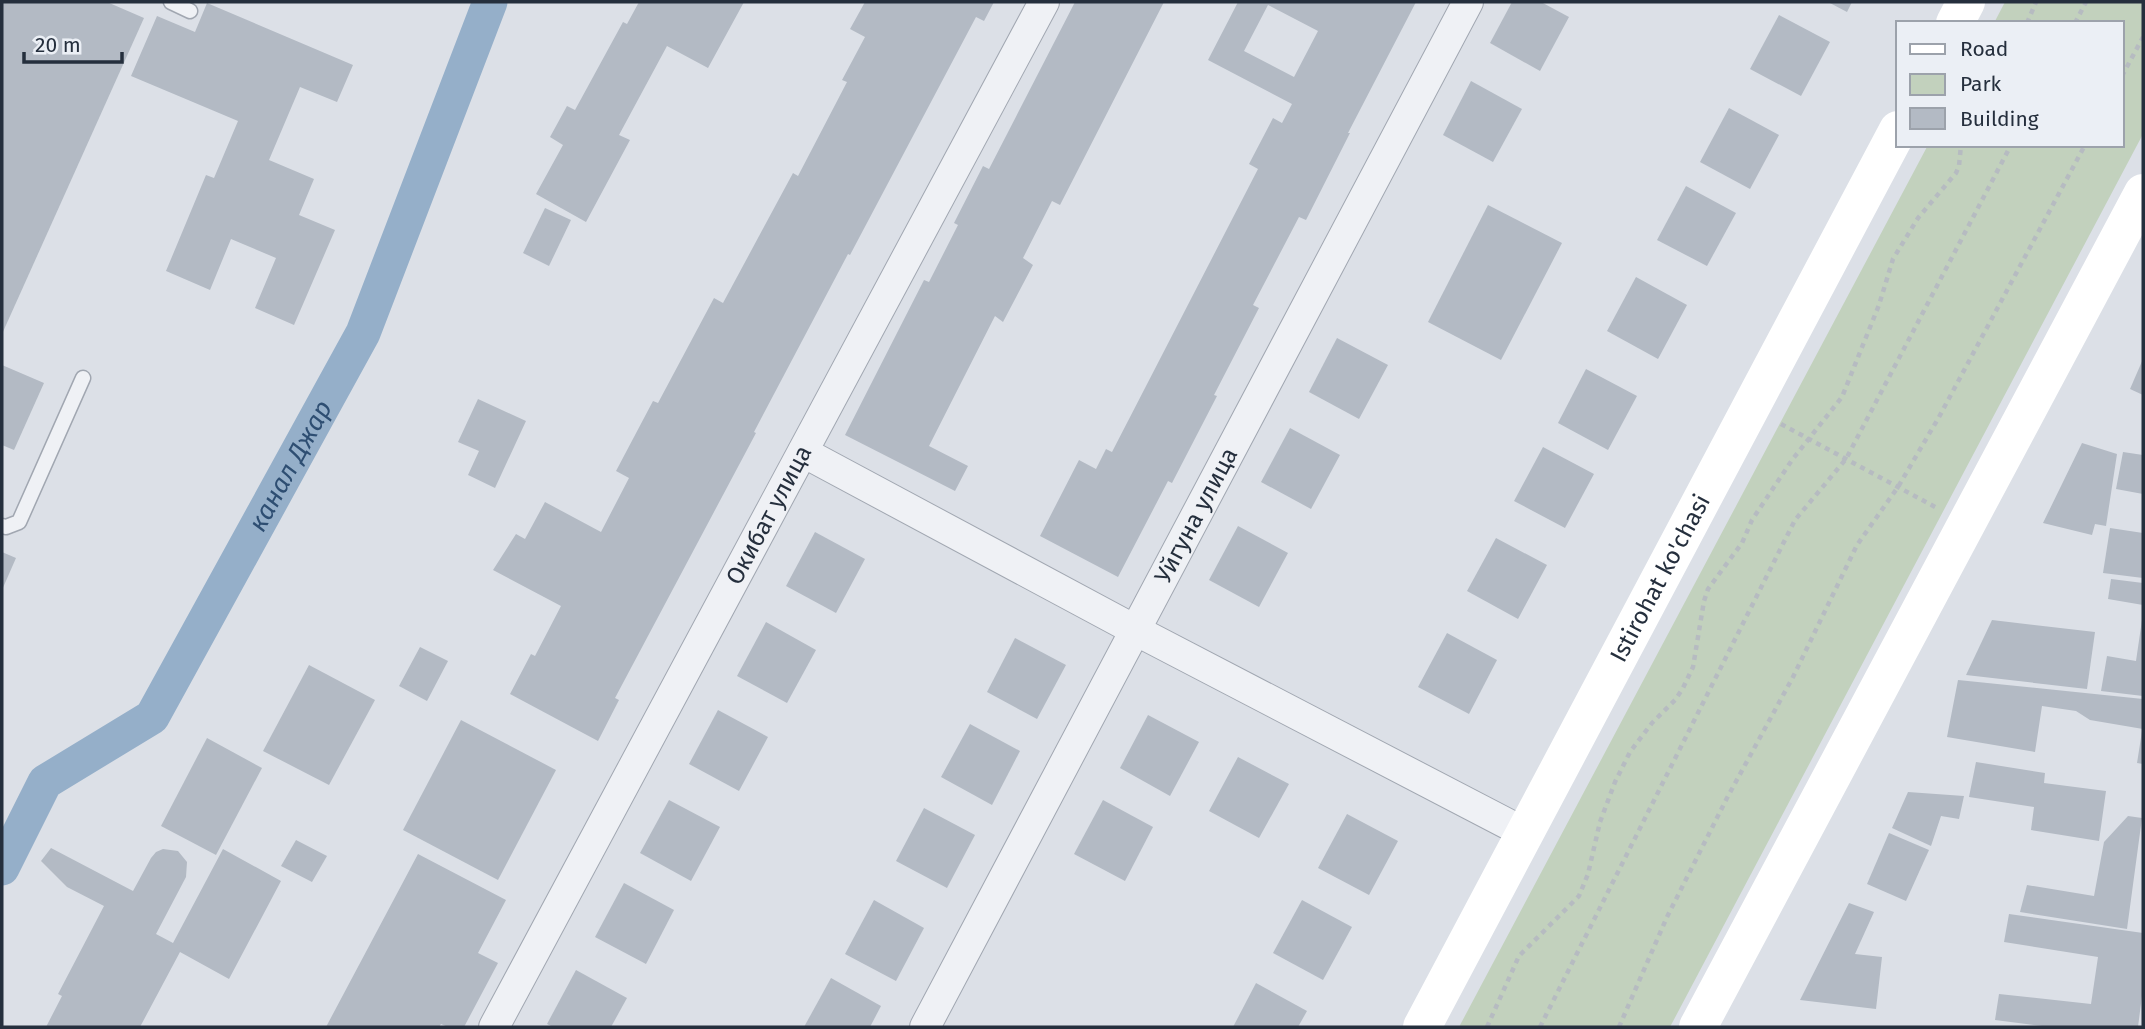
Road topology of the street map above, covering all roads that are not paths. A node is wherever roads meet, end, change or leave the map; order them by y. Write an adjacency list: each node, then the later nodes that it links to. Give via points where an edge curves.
1 (171, 2): 5 (lane)
2 (1044, 2): 10 (street, Окибат улица)
3 (1468, 2): 12 (street, Уйгуна улица)
4 (1966, 2): 6 (main road)
5 (190, 11)
6 (1956, 21)
7 (1896, 134): 13 (main road, Istirohat ko'chasi)
8 (2143, 193): 17 (main road)
9 (83, 378): 11 (lane, via 19,522)
10 (803, 452): 12 (street); 14 (street, Окибат улица)
11 (2, 526)
12 (1135, 630): 13 (street); 15 (street, Уйгуна улица)
13 (1525, 833): 16 (main road, Istirohat ko'chasi)
14 (494, 1027)
15 (925, 1027)
16 (1422, 1027)
17 (1698, 1027)

